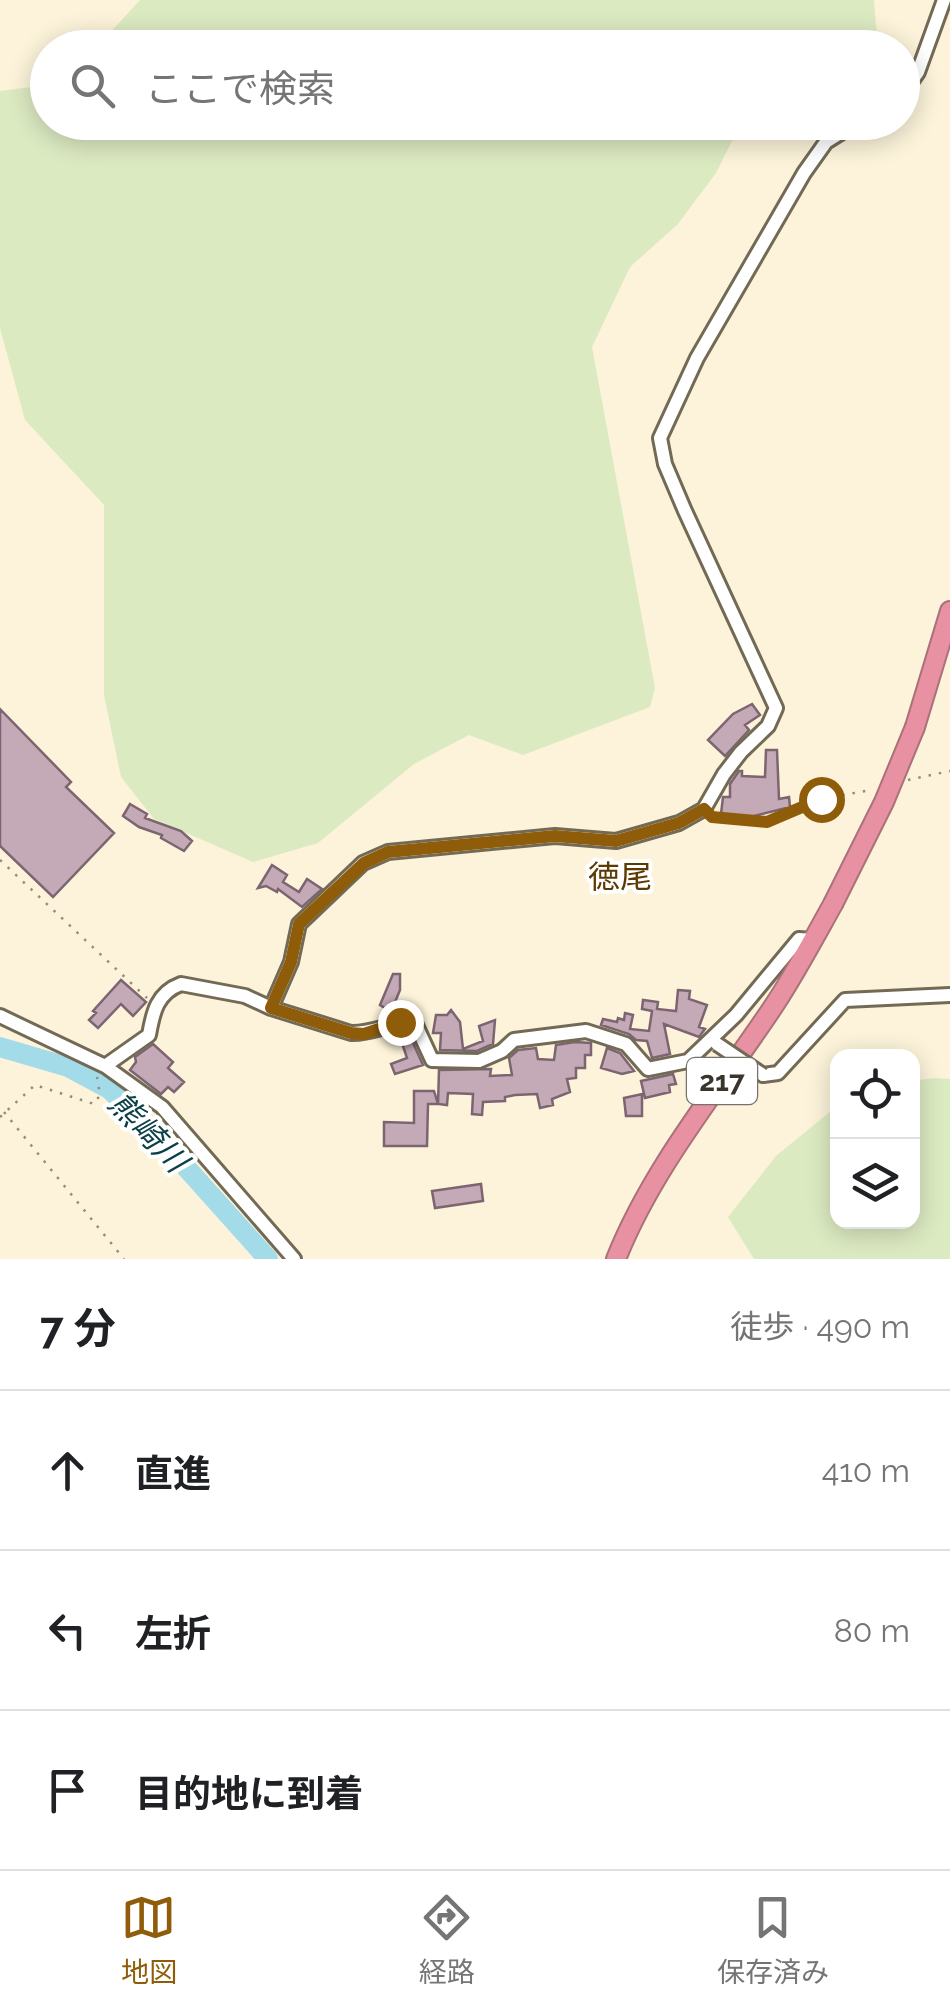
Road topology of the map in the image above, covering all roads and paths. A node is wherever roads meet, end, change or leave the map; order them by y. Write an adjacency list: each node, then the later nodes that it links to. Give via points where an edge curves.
1 (944, 0): 2 (street)
2 (920, 66)
3 (829, 140): 8 (street, via 697,358 660,438 685,511 776,708)
4 (950, 611): 10 (highway, 217, bridge, via 884,802)
5 (950, 771): 6 (path)
6 (906, 781)
7 (879, 788): 8 (path, via 821,799 767,822 712,817)
8 (704, 809): 13 (street, via 616,841 555,836 388,852 364,863 299,924)
9 (0, 860): 12 (path)
10 (812, 940): 15 (street, via 799,939); 21 (highway, 217, via 677,1147)
11 (950, 995): 15 (street, bridge, via 845,1000 778,1073 763,1076)
12 (155, 1006): 13 (street, via 182,984); 16 (street, via 149,1035)
13 (271, 1008): 15 (street, via 351,1033 415,1023 432,1060 479,1062 514,1040 586,1032 626,1044 648,1070 688,1061)
14 (0, 1016): 16 (street)
15 (714, 1041)
16 (100, 1069): 17 (path, via 98,1101 34,1085); 20 (street, via 162,1106)
17 (4, 1112): 18 (path); 19 (path)
18 (0, 1117)
19 (124, 1259)
20 (294, 1259)
21 (616, 1259)

